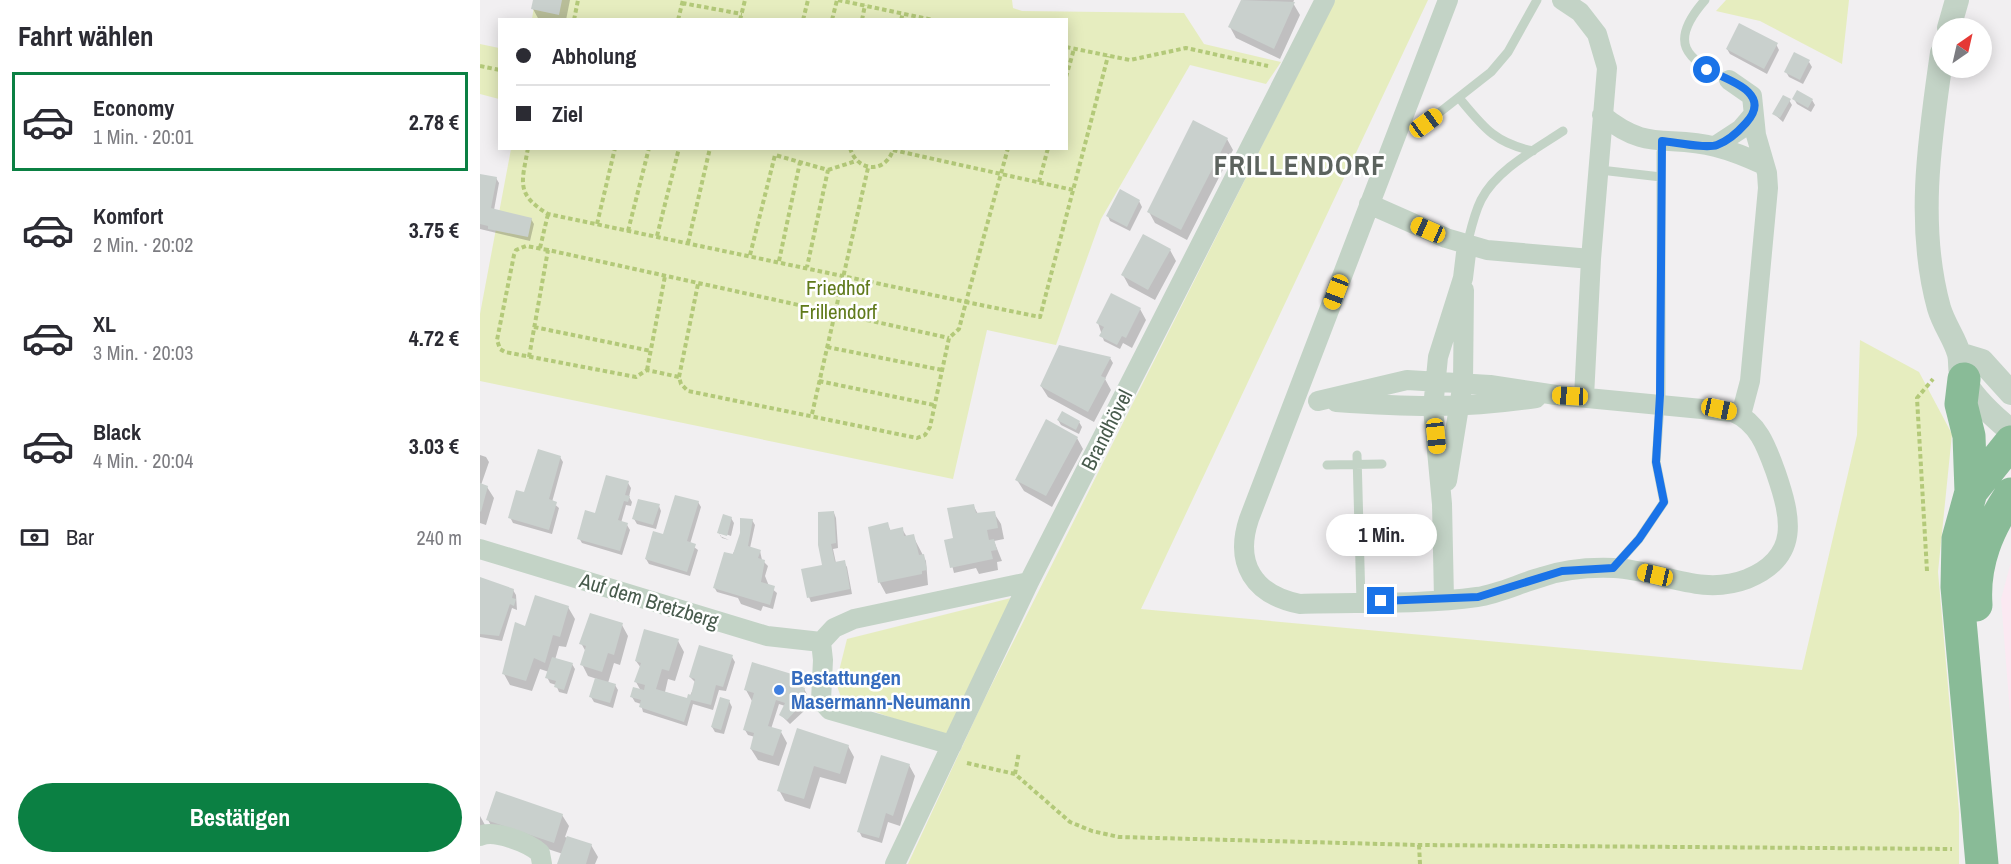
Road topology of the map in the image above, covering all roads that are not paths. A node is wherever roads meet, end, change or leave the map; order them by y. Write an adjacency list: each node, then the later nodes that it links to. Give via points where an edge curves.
1 (1325, 0): 47 (street, Brandhövel)
2 (1448, 0): 21 (street)
3 (1537, 0): 10 (lane, via 1508,52)
4 (1562, 0): 11 (street, via 1588,22 1604,50 1607,68)
5 (1706, 0): 9 (lane, via 1689,20 1684,45 1690,57)
6 (1958, 0): 7 (street)
7 (1952, 18)
8 (1939, 78): 25 (street, via 1929,166 1931,269 1939,307)
9 (1729, 80): 12 (street, via 1752,96)
10 (1460, 99): 13 (lane); 17 (lane, via 1494,138)
11 (1602, 115): 16 (street, via 1617,128); 19 (street)
12 (1753, 115): 15 (street, via 1741,129); 18 (street)
13 (1426, 123)
14 (1563, 131): 17 (lane)
15 (1715, 146): 16 (street); 18 (street)
16 (1662, 147): 20 (lane)
17 (1533, 151): 22 (lane, via 1501,175 1481,198)
18 (1764, 165): 36 (street, via 1768,188 1750,381)
19 (1604, 170): 20 (lane); 23 (street)
20 (1661, 177): 31 (lane)
21 (1369, 204): 22 (street); 32 (street)
22 (1467, 244): 23 (street, via 1487,250); 24 (street)
23 (1591, 259): 30 (street)
24 (1463, 278): 26 (street, via 1438,357); 27 (street)
25 (1962, 366): 28 (street, via 1982,361); 37 (street, via 1996,418); 42 (highway, via 1961,404 1969,436)
26 (1435, 382): 27 (street); 33 (street, via 1407,380); 34 (street)
27 (1463, 382): 29 (street); 35 (street)
28 (2011, 393)
29 (1556, 395): 30 (street); 35 (street)
30 (1584, 397): 31 (street)
31 (1660, 400): 36 (street); 46 (lane, via 1656,462 1664,502)
32 (1294, 401): 33 (street); 49 (street, via 1245,532 1246,562 1258,584 1283,601)
33 (1318, 401): 34 (street)
34 (1433, 408): 35 (street); 44 (street)
35 (1461, 408): 44 (street)
36 (1741, 415): 46 (street, via 1762,438 1788,508 1787,538 1774,562 1747,579 1717,587)
37 (2011, 431)
38 (2011, 442): 42 (highway)
39 (1357, 460): 40 (lane); 41 (lane); 49 (lane)
40 (1382, 464)
41 (1327, 465)
42 (1971, 492): 55 (highway, via 1958,538 1957,587)
43 (2011, 494): 56 (highway, via 1984,539 1975,591)
44 (1442, 504): 48 (street)
45 (480, 549): 50 (street, Auf dem Bretzberg, via 767,636)
46 (1613, 568): 48 (street, via 1562,571 1486,596)
47 (1029, 582): 50 (street, via 854,619 834,628); 51 (street, Brandhövel)
48 (1444, 599): 49 (street)
49 (1361, 602)
50 (820, 642): 51 (street, via 821,700 830,710)
51 (948, 752): 54 (street, Brandhövel)
52 (480, 836): 53 (street, via 492,834 534,848 540,853)
53 (542, 864)
54 (895, 864)
55 (1982, 864)
56 (1997, 864)

